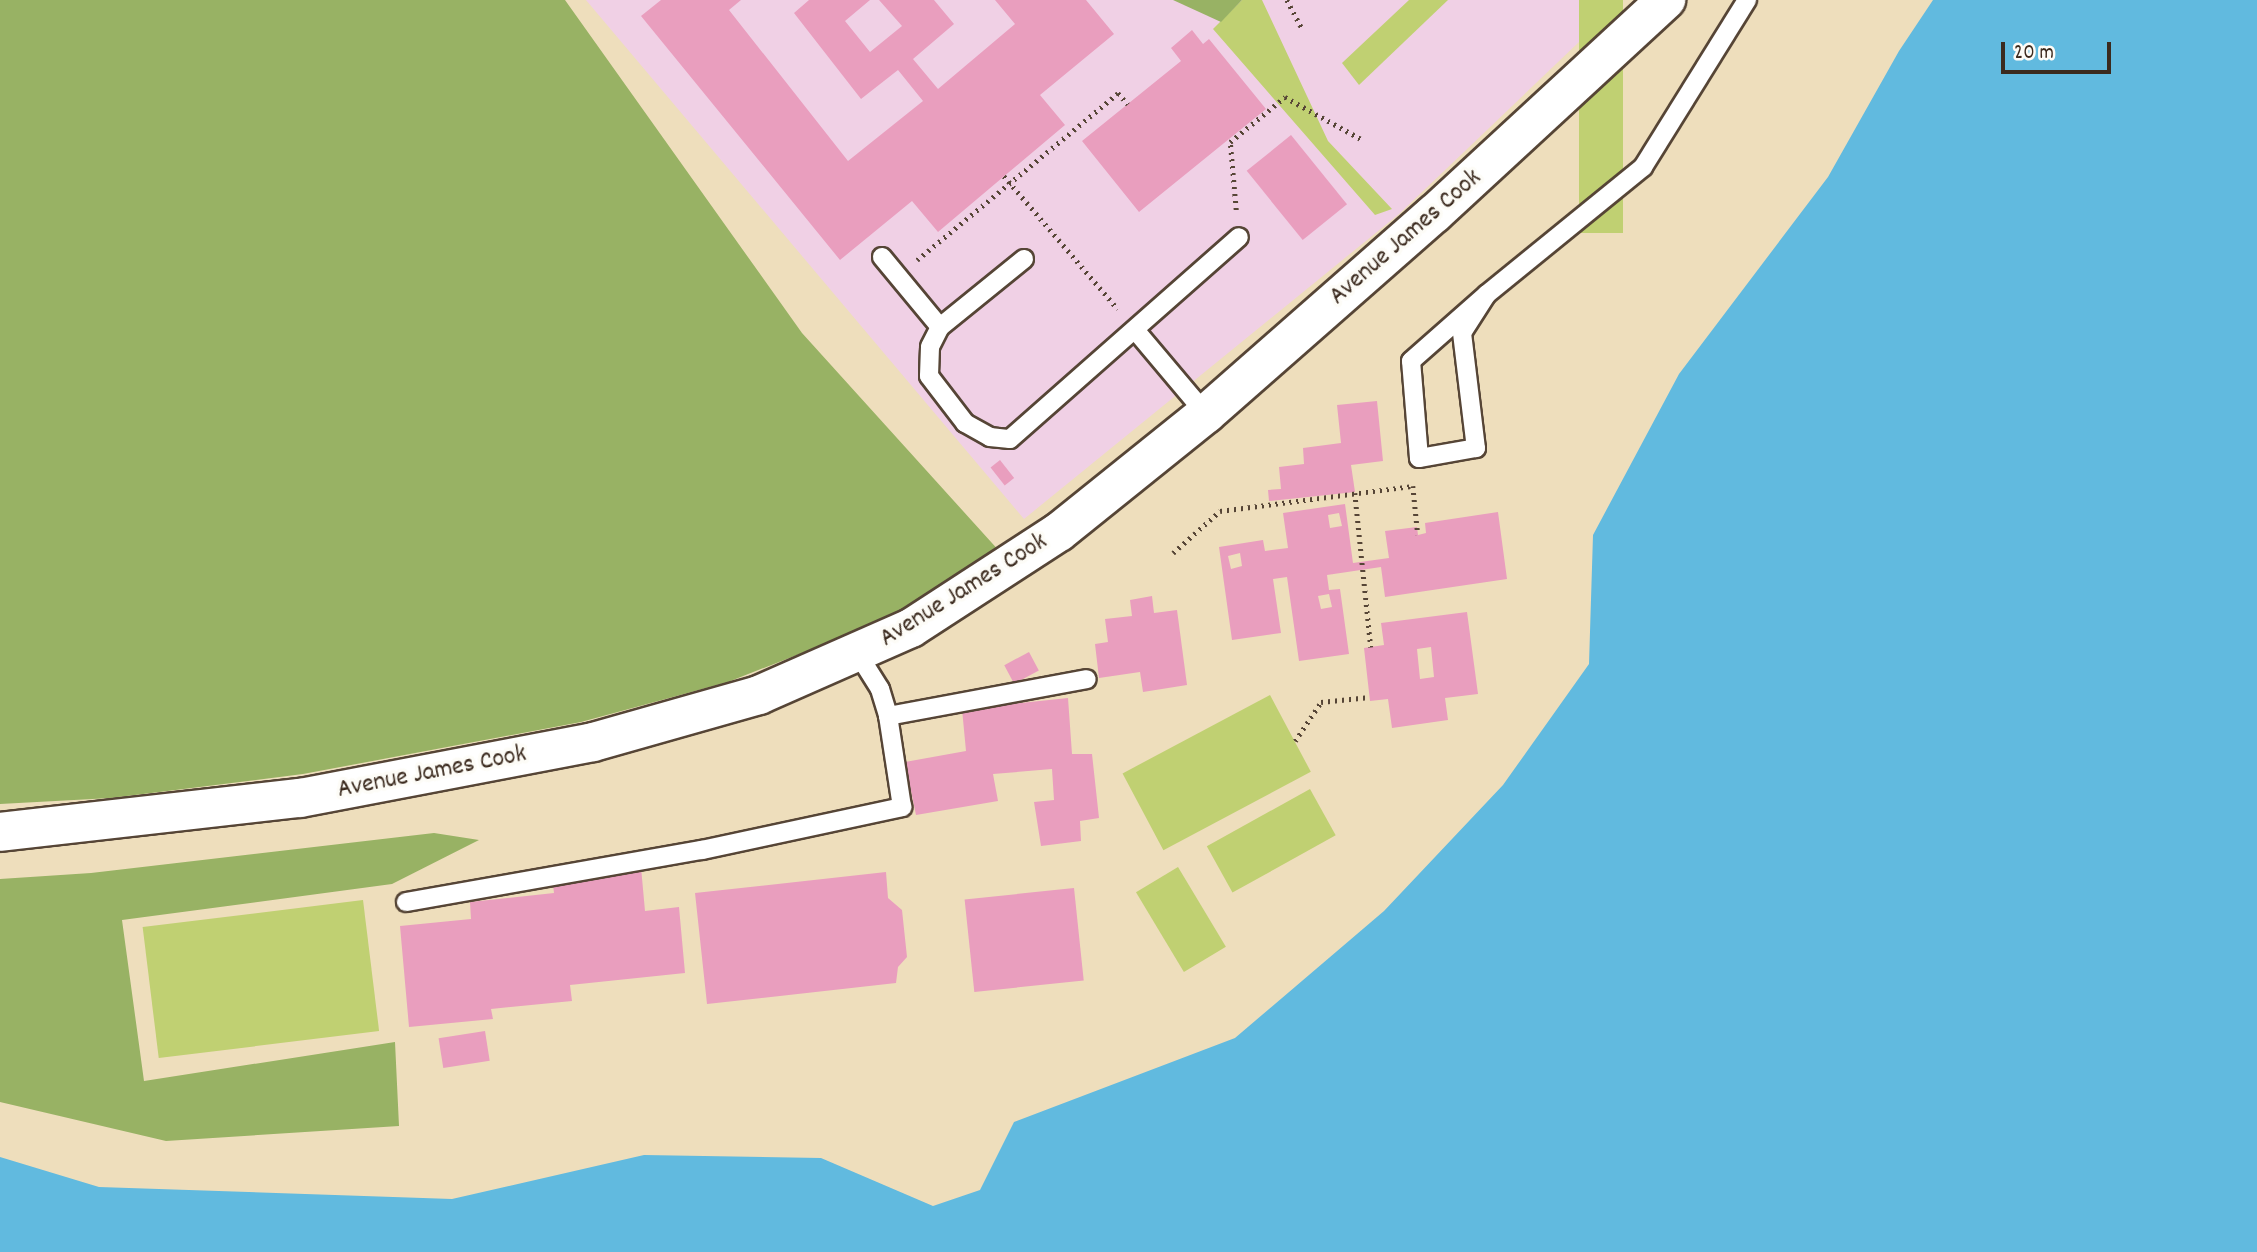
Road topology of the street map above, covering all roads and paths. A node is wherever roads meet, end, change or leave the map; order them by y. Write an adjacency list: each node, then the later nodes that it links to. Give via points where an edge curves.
1 (1287, 0): 4 (path)
2 (1666, 0): 17 (main road, Avenue James Cook, via 1434,214)
3 (1747, 0): 14 (lane, via 1643,167)
4 (1302, 28)
5 (1128, 104): 8 (path, via 1118,93)
6 (1361, 139): 9 (path, via 1285,97 1230,142)
7 (1004, 176): 8 (path)
8 (1011, 184): 12 (path); 13 (path)
9 (1239, 237): 16 (lane)
10 (882, 257): 12 (lane)
11 (1024, 259): 15 (lane)
12 (897, 275): 15 (lane)
13 (1102, 291)
14 (1487, 294): 14 (lane, via 1411,360 1419,458 1476,448 1462,333)
15 (940, 327): 16 (lane, via 930,347 929,376 965,423 990,436 1010,439)
16 (1136, 331): 17 (lane)
17 (1206, 414): 22 (main road, Avenue James Cook, via 1047,540 911,628)
18 (1355, 492): 21 (path)
19 (1418, 535): 20 (path, via 1413,486 1220,511)
20 (1173, 553)
21 (1371, 647)
22 (858, 654): 25 (lane, via 880,689); 27 (main road, Avenue James Cook, via 760,695 593,742 300,798)
23 (1087, 679): 25 (lane)
24 (1370, 697): 26 (path, via 1321,702)
25 (888, 716): 28 (lane, via 902,807 702,850)
26 (1294, 741)
27 (0, 832)
28 (406, 902)

